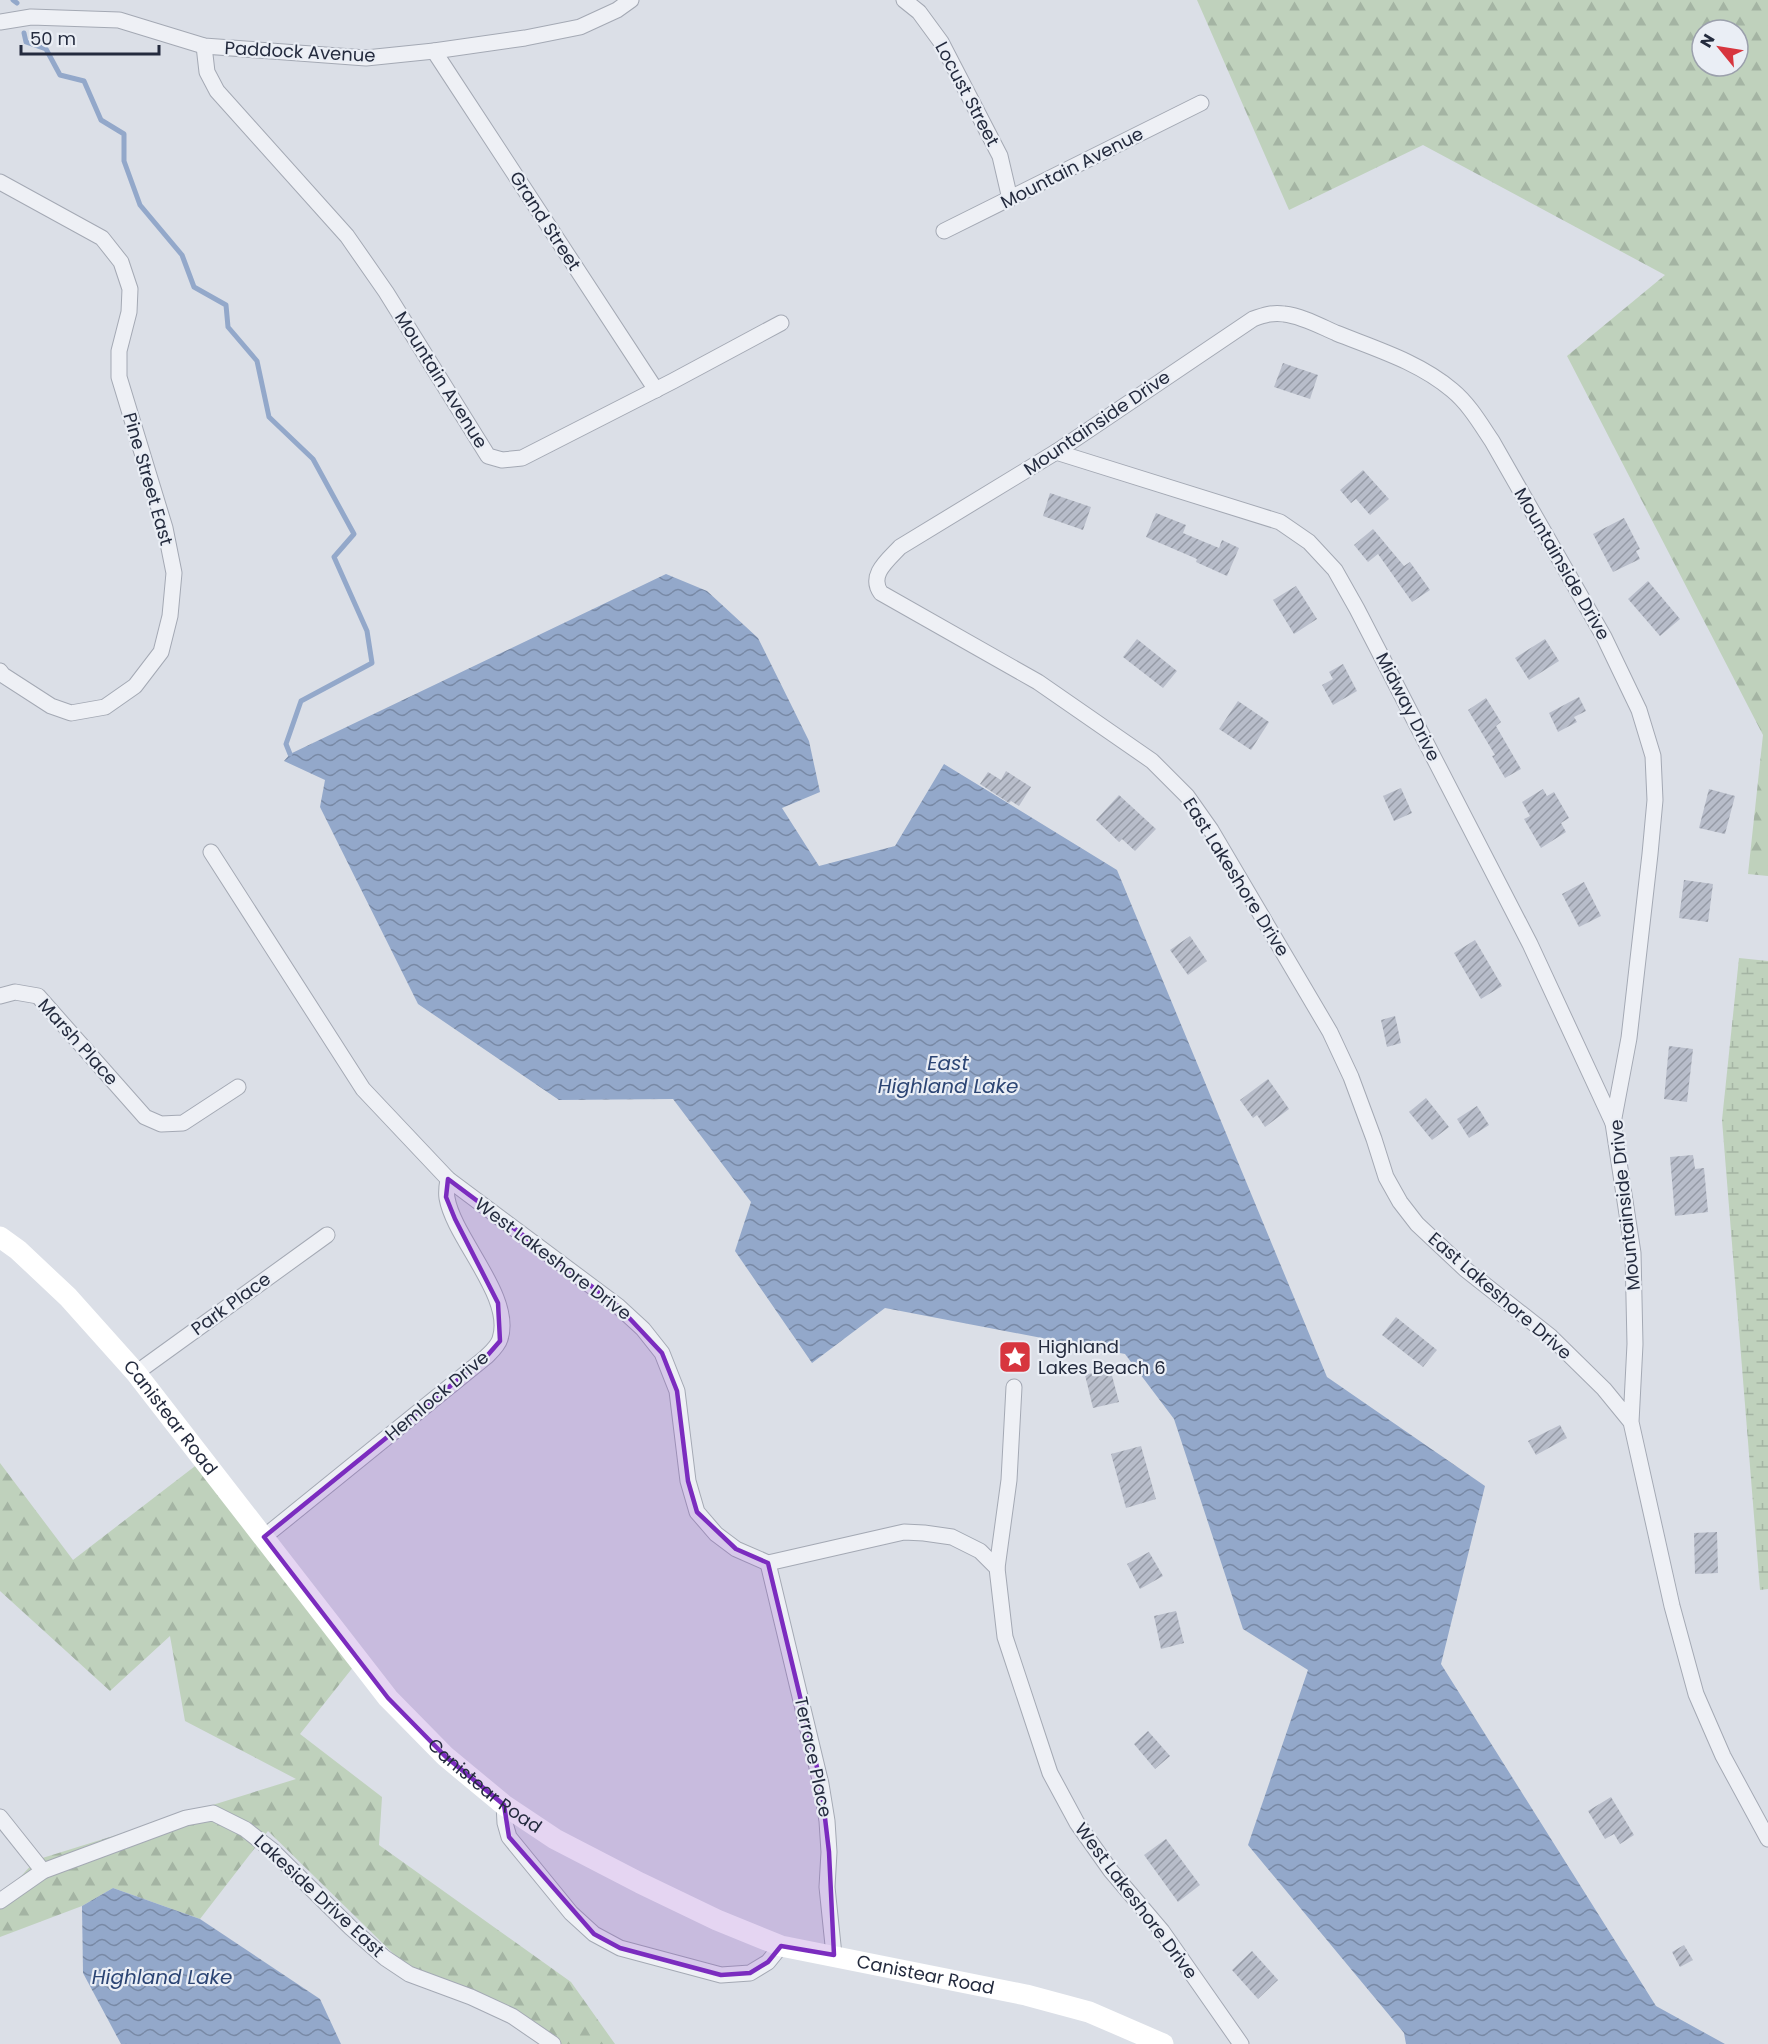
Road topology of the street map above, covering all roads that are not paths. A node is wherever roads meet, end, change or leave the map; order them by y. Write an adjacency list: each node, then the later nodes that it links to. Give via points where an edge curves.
1 (631, 0): 5 (street, Paddock Avenue, via 580,27)
2 (904, 0): 8 (street, Locust Street, via 919,12 941,42 1000,156)
3 (0, 22): 4 (street, Paddock Avenue, via 31,17 119,20)
4 (204, 46): 5 (street, Paddock Avenue, via 366,58); 11 (street, Mountain Avenue, via 207,72 217,91 347,236 488,456 502,460 522,458)
5 (434, 51): 11 (street, Grand Street)
6 (1201, 103): 8 (street, Mountain Avenue)
7 (0, 182): 14 (street, Pine Street East, via 102,238 121,262 130,289 129,312 119,351 119,377 165,528 174,573 170,616 161,652 135,686 105,707 71,714)
8 (1010, 199): 9 (street, Mountain Avenue)
9 (944, 231)
10 (780, 323): 11 (street, Mountain Avenue)
11 (656, 390)
12 (1056, 452): 13 (street, Mountainside Drive, via 900,547); 18 (street, Midway Drive, via 1280,522 1309,542 1335,570 1530,944); 18 (street, Mountainside Drive, via 1253,319 1268,313 1302,319 1401,359 1453,391 1474,413 1604,636 1640,710 1653,756 1655,801 1629,1038)
13 (876, 578): 24 (street, East Lakeshore Drive, via 881,593 1038,682 1152,761 1187,796 1330,1032 1351,1077 1386,1177 1400,1202 1417,1224 1465,1269 1551,1337)
14 (1, 674)
15 (211, 852): 19 (street, West Lakeshore Drive, via 363,1089)
16 (0, 996): 17 (street, Marsh Place, via 15,992 38,996 145,1118 161,1124 183,1124)
17 (238, 1087)
18 (1613, 1123): 24 (street, Mountainside Drive, via 1634,1253)
19 (448, 1179): 25 (street, Hemlock Drive, via 446,1197 498,1303 503,1324 500,1341 486,1357); 26 (street, West Lakeshore Drive, via 643,1329 662,1353 677,1391 688,1481 697,1512 729,1544)
20 (327, 1235): 22 (street, Park Place)
21 (0, 1237): 22 (street, Canistear Road, via 69,1297)
22 (136, 1373): 25 (street, Canistear Road)
23 (1014, 1387): 27 (street, West Lakeshore Drive, via 1009,1480)
24 (1631, 1422): 30 (street, East Lakeshore Drive, via 1696,1694 1723,1756)
25 (264, 1537): 28 (street, Canistear Road, via 388,1698 444,1756)
26 (768, 1563): 27 (street, via 904,1532 952,1537 980,1551); 34 (street, Terrace Place, via 821,1784 827,1821 827,1887)
27 (997, 1568): 37 (street, West Lakeshore Drive, via 1005,1637 1050,1773 1104,1862 1162,1931)
28 (504, 1805): 33 (street, Canistear Road, via 555,1839 640,1883); 33 (street, via 509,1837 594,1935 620,1948 721,1975 750,1972 768,1962)
29 (0, 1817): 31 (street)
30 (1768, 1839)
31 (42, 1871): 32 (street); 35 (street, Lakeside Drive East, via 186,1818 213,1813 245,1829 273,1851 385,1958 409,1974 512,2016)
32 (0, 1901)
33 (781, 1946): 34 (street, Canistear Road)
34 (834, 1955): 36 (street, Canistear Road, via 1089,2012)
35 (553, 2044)
36 (1162, 2044)
37 (1240, 2044)

